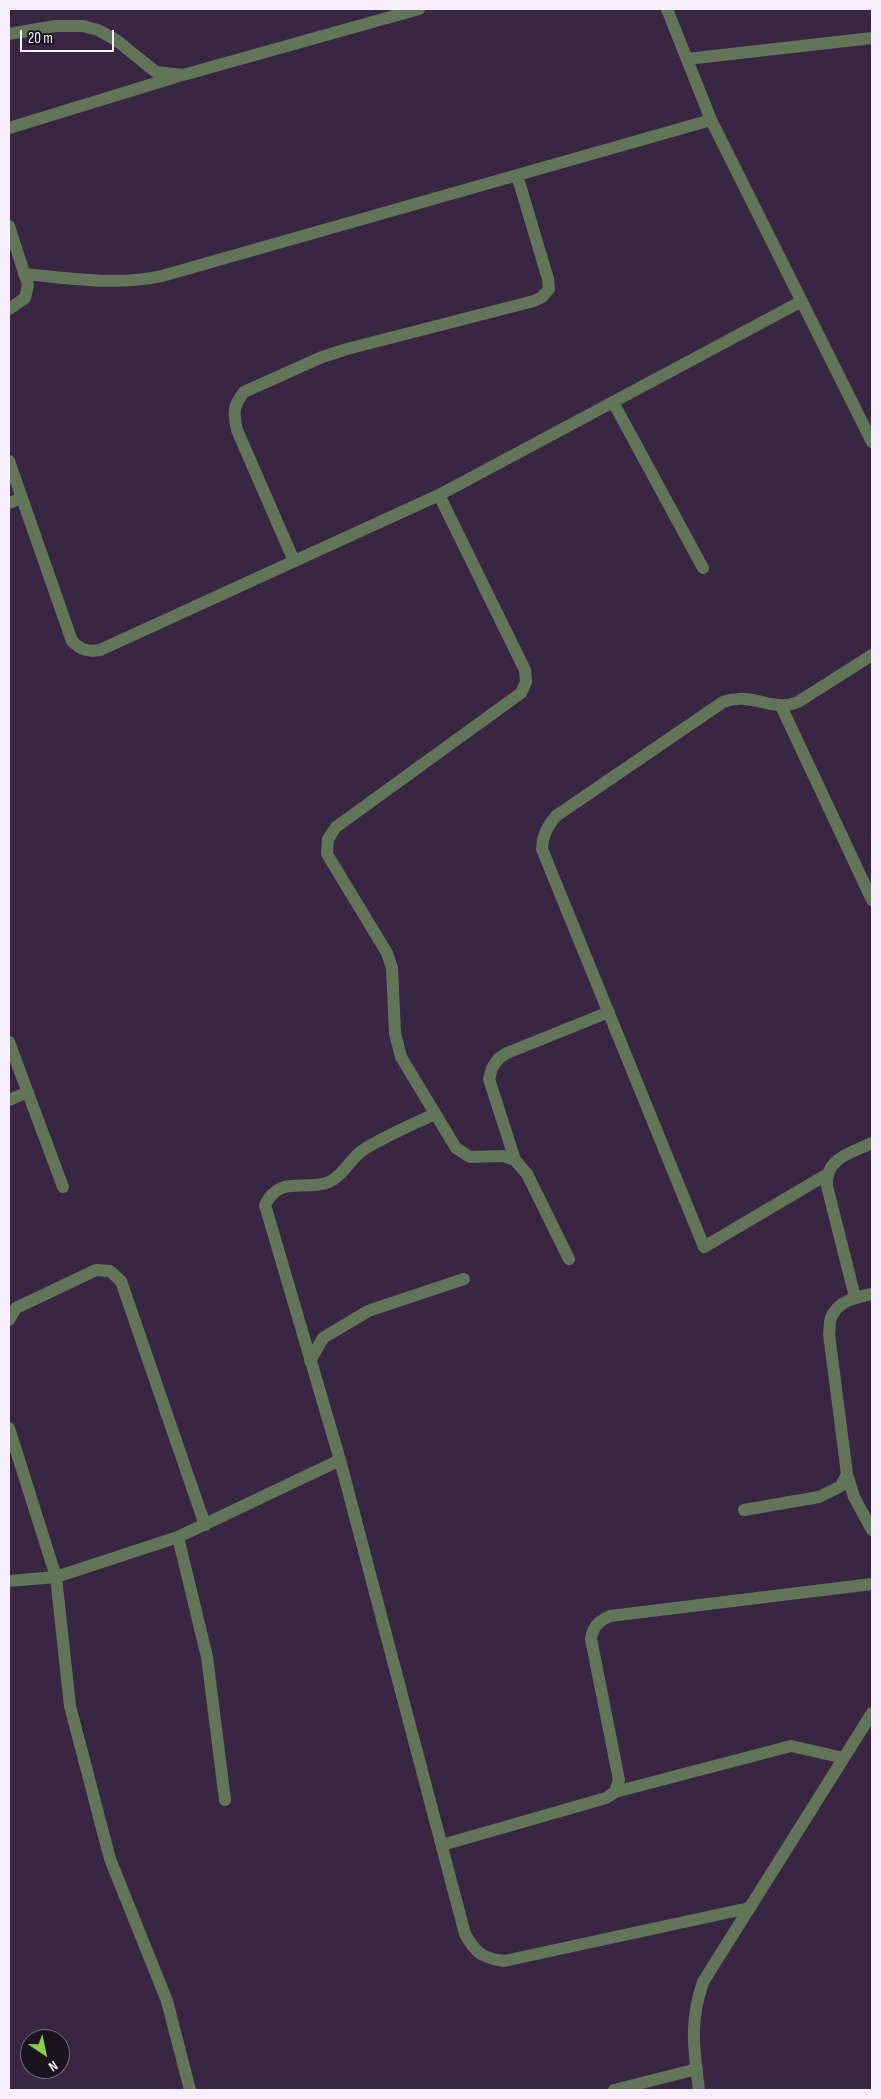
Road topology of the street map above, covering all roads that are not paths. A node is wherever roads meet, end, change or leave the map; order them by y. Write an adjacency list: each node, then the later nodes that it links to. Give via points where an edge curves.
1 (419, 9): 6 (street)
2 (667, 9): 5 (street)
3 (9, 34): 6 (street, via 55,26 83,26 116,40 156,72)
4 (872, 38): 5 (street)
5 (687, 59): 7 (street)
6 (183, 75): 8 (street)
7 (711, 120): 9 (street); 12 (street)
8 (9, 128)
9 (517, 174): 11 (street, via 139,281); 20 (street, via 548,279 548,289 542,298 322,357 244,392 236,402 237,430)
10 (9, 226): 11 (street)
11 (24, 274): 13 (street, via 28,285 25,298)
12 (802, 301): 14 (street); 15 (street)
13 (9, 309)
14 (613, 402): 17 (street); 21 (street)
15 (872, 442)
16 (9, 461): 18 (street)
17 (439, 495): 20 (street); 29 (street, via 525,670 526,682 521,693 336,827 328,839 327,854 387,953 392,968 395,1034 401,1056)
18 (22, 498): 19 (street); 20 (street, via 72,641 90,651 100,650)
19 (9, 503)
20 (294, 561)
21 (703, 568)
22 (872, 655): 23 (street, via 798,702)
23 (781, 706): 24 (street); 25 (street, via 745,697 724,702 556,816 546,828 542,850)
24 (872, 900)
25 (608, 1012): 31 (street, via 520,1047 499,1058 492,1068 489,1079); 32 (street, via 704,1247)
26 (9, 1042): 27 (street)
27 (28, 1092): 28 (street); 33 (street)
28 (9, 1100)
29 (435, 1114): 31 (street, via 456,1148 470,1157 503,1156); 39 (street, via 361,1151 329,1182 283,1187 274,1192 265,1205)
30 (872, 1143): 32 (street, via 843,1156)
31 (515, 1160): 34 (street, via 527,1174)
32 (826, 1175): 37 (street)
33 (64, 1188)
34 (568, 1259)
35 (464, 1279): 39 (street, via 368,1311 323,1338)
36 (872, 1294): 37 (street)
37 (855, 1297): 42 (street, via 840,1304 831,1318 829,1334)
38 (9, 1320): 44 (street, via 16,1308 96,1270 110,1271 121,1281)
39 (310, 1361): 41 (street)
40 (9, 1428): 47 (street)
41 (340, 1460): 44 (street); 54 (street)
42 (847, 1474): 43 (street, via 841,1486 819,1497); 45 (street, via 854,1496)
43 (744, 1510)
44 (205, 1525): 46 (street)
45 (872, 1530)
46 (178, 1538): 47 (street); 53 (street, via 208,1665)
47 (56, 1577): 48 (street); 57 (street, via 70,1706 110,1860 167,2001)
48 (9, 1581)
49 (872, 1584): 52 (street, via 610,1616 600,1621 590,1639 619,1780)
50 (872, 1712): 51 (street)
51 (844, 1758): 52 (street, via 791,1746); 55 (street)
52 (615, 1792): 54 (street, via 606,1798)
53 (224, 1800)
54 (442, 1846): 55 (street, via 465,1934 473,1948 487,1958 504,1961)
55 (749, 1908): 56 (street, via 703,1982 698,1997 693,2032)
56 (697, 2069): 58 (street); 59 (street)
57 (190, 2090)
58 (614, 2090)
59 (699, 2090)

